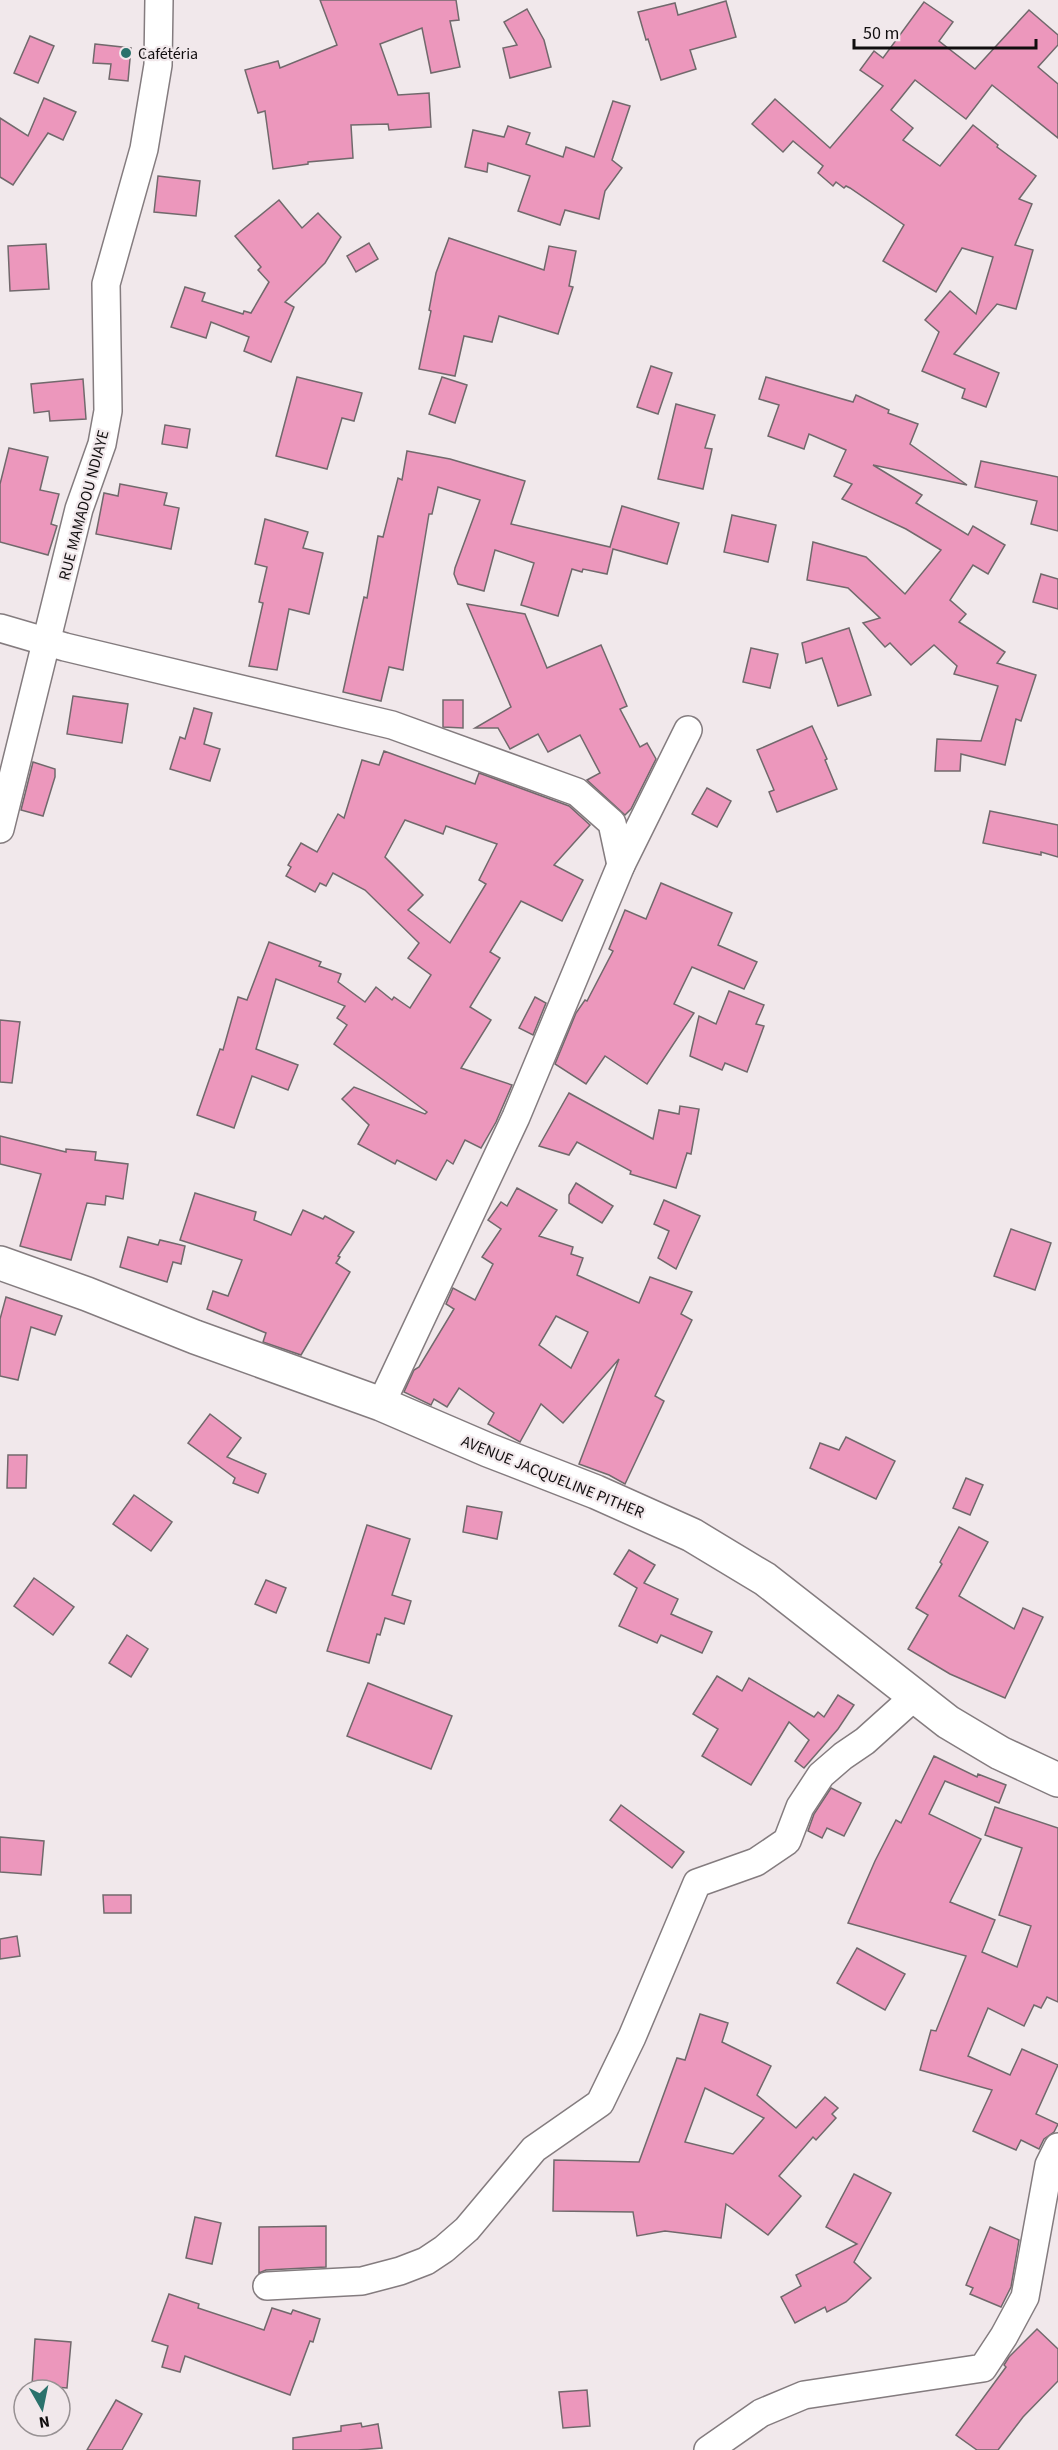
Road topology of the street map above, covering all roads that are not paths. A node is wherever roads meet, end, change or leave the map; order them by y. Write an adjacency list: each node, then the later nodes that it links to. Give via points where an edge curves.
1 (159, 0): 3 (street, RUE MAMADOU NDIAYE, via 158,65 144,149 106,284 108,411 102,444 79,509)
2 (0, 628): 3 (street)
3 (48, 641): 5 (street, RUE MAMADOU NDIAYE); 6 (street, via 392,725 578,792 612,823)
4 (688, 730): 6 (street)
5 (0, 829)
6 (621, 865): 8 (street, via 516,1117)
7 (0, 1263): 8 (street, AVENUE JACQUELINE PITHER)
8 (381, 1404): 9 (street, AVENUE JACQUELINE PITHER, via 692,1535 765,1579)
9 (915, 1696): 10 (street, AVENUE JACQUELINE PITHER, via 974,1739); 12 (street, via 821,1775 800,1806 787,1841 756,1862 697,1883 600,2103 534,2149 467,2229 426,2261 400,2271 362,2281)
10 (1058, 1780)
11 (1058, 2147): 13 (street, via 1049,2164 1025,2297 983,2368 804,2394 761,2413)
12 (267, 2286)
13 (708, 2450)

